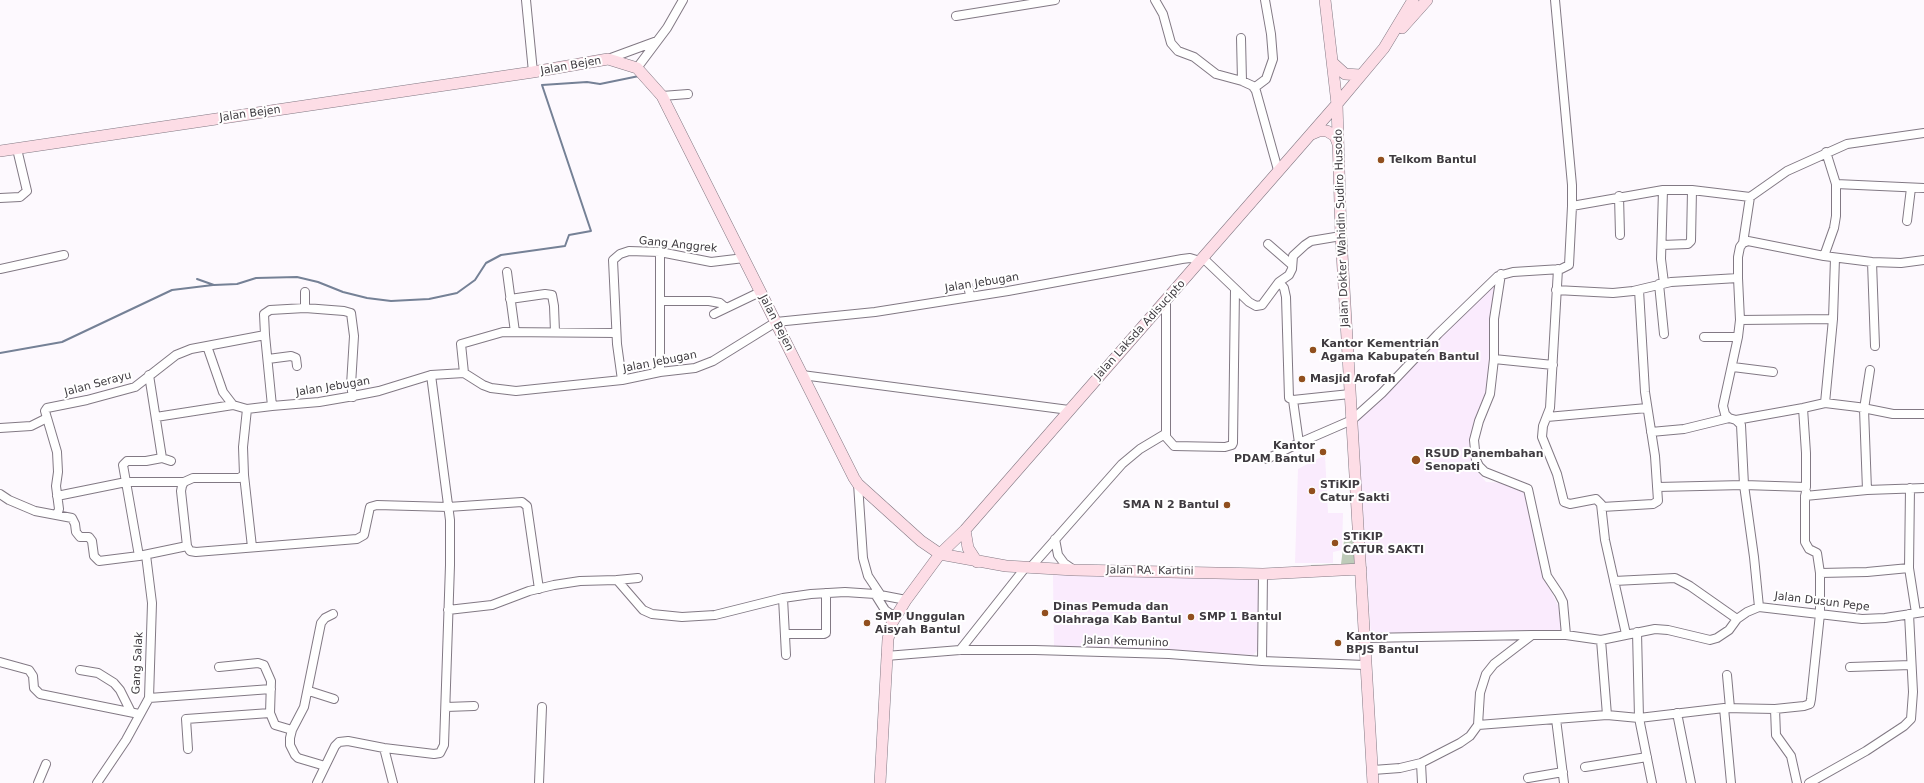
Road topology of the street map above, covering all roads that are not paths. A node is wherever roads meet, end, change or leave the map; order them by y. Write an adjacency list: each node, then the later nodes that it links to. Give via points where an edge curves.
1 (526, 0): 17 (street)
2 (683, 0): 12 (street)
3 (1055, 0): 10 (street)
4 (1155, 0): 19 (street, via 1163,14 1171,43 1178,52 1194,57 1216,74)
5 (1265, 0): 20 (street, via 1273,59 1266,79)
6 (1326, 0): 15 (main road, Jalan Dokter Wahidin Sudiro Husodo)
7 (1413, 0): 13 (main road)
8 (1427, 0): 13 (main road)
9 (1556, 0): 39 (street)
10 (956, 16)
11 (1241, 38): 19 (street)
12 (658, 41): 14 (street); 16 (street)
13 (1384, 48): 18 (main road, Jalan Laksda Adisucipto)
14 (608, 59): 16 (main road, Jalan Bejen); 17 (main road, Jalan Bejen)
15 (1334, 64): 18 (main road, via 1345,74); 23 (main road, Jalan Dokter Wahidin Sudiro Husodo)
16 (637, 68): 22 (main road, Jalan Bejen)
17 (533, 72): 27 (main road, Jalan Bejen)
18 (1360, 75): 23 (main road, Jalan Laksda Adisucipto)
19 (1242, 81): 20 (street)
20 (1254, 88): 30 (street)
21 (688, 94): 22 (street)
22 (662, 96): 49 (main road, Jalan Bejen)
23 (1337, 104): 25 (main road, Jalan Laksda Adisucipto); 26 (main road, Jalan Dokter Wahidin Sudiro Husodo)
24 (1924, 133): 29 (street, via 1847,144)
25 (1310, 135): 26 (main road, via 1327,131 1335,136); 30 (main road, Jalan Laksda Adisucipto)
26 (1338, 145): 42 (main road, Jalan Dokter Wahidin Sudiro Husodo)
27 (17, 149): 28 (main road, Jalan Bejen); 38 (street, via 28,191 20,197)
28 (0, 151)
29 (1826, 152): 31 (street); 37 (street, via 1787,171)
30 (1278, 170): 51 (main road, Jalan Laksda Adisucipto)
31 (1836, 184): 32 (street); 48 (street, via 1836,216)
32 (1911, 188): 33 (street); 40 (street)
33 (1924, 188)
34 (1663, 190): 35 (street); 36 (street); 45 (street)
35 (1692, 190): 37 (street); 45 (street, via 1691,242)
36 (1619, 196): 39 (street); 41 (street)
37 (1750, 197): 43 (street)
38 (0, 198)
39 (1572, 206): 56 (street, via 1569,265)
40 (1907, 221)
41 (1620, 234)
42 (1341, 236): 54 (street, via 1310,241 1293,256); 100 (main road, Jalan Dokter Wahidin Sudiro Husodo)
43 (1743, 243): 48 (street, via 1753,242); 59 (street, via 1738,256)
44 (1268, 244): 54 (street)
45 (1662, 245): 61 (street)
46 (660, 252): 49 (street, Gang Anggrek, via 711,262); 70 (street); 80 (street, Gang Anggrek, via 629,251 613,260)
47 (64, 255): 55 (street)
48 (1824, 256): 50 (street)
49 (744, 258): 67 (main road, Jalan Bejen)
50 (1835, 258): 53 (street); 75 (street)
51 (1202, 260): 63 (street); 68 (street, Jalan Jebugan, via 1182,259 1008,291); 71 (main road, Jalan Laksda Adisucipto)
52 (1924, 260): 53 (street, via 1901,263)
53 (1872, 262): 86 (street)
54 (1291, 264): 60 (street, via 1289,275)
55 (0, 269)
56 (1558, 270): 58 (street); 64 (street)
57 (506, 272): 69 (street)
58 (1501, 274): 88 (street, via 1494,320); 116 (street)
59 (1738, 278): 61 (street); 76 (street)
60 (1279, 282): 63 (street, via 1262,305 1253,304); 102 (street, via 1286,297 1288,394)
61 (1662, 284): 65 (street); 81 (street)
62 (968, 286): 68 (street)
63 (1235, 289): 119 (street, via 1232,445 1174,446)
64 (1556, 290): 65 (street, via 1606,294); 90 (street)
65 (1639, 290): 106 (street)
66 (305, 292): 72 (street)
67 (760, 292): 73 (street); 77 (main road, Jalan Bejen)
68 (970, 295): 77 (street, Jalan Jebugan, via 875,312)
69 (510, 299): 78 (street); 79 (street, via 552,295)
70 (661, 301): 73 (street, via 710,301 720,303); 93 (street)
71 (1166, 302): 110 (main road, Jalan Laksda Adisucipto); 119 (street)
72 (305, 308): 82 (street, via 266,312); 101 (street, via 344,311 352,315)
73 (726, 308): 74 (street)
74 (714, 314)
75 (1833, 319): 76 (street); 103 (street)
76 (1740, 320): 84 (street)
77 (776, 322): 93 (street, Jalan Jebugan, via 714,361 695,368); 97 (main road, Jalan Bejen)
78 (515, 332): 79 (street); 95 (street, via 503,332 462,344)
79 (555, 332): 80 (street)
80 (616, 333): 99 (street)
81 (1664, 334)
82 (265, 335): 85 (street, Jalan Serayu); 87 (street)
83 (1704, 337): 84 (street)
84 (1738, 337): 91 (street)
85 (207, 346): 98 (street, Jalan Serayu, via 176,355); 104 (street, via 223,392)
86 (1875, 346)
87 (268, 359): 89 (street, via 291,356 296,358); 105 (street)
88 (1494, 359): 90 (street); 172 (street, via 1490,394 1474,440 1476,460 1485,472 1528,489 1547,576 1563,602)
89 (297, 366)
90 (1553, 366): 113 (street)
91 (1733, 367): 94 (street); 115 (street, via 1723,406 1724,414)
92 (1870, 370): 109 (street)
93 (660, 372): 99 (street, Jalan Jebugan)
94 (1773, 372)
95 (464, 373): 96 (street, Jalan Jebugan); 99 (street, Jalan Jebugan, via 487,386 516,390)
96 (431, 375): 101 (street, Jalan Jebugan); 137 (street)
97 (802, 375): 110 (street); 127 (main road, Jalan Bejen)
98 (149, 376): 112 (street); 114 (street, Jalan Serayu, via 130,389 46,408)
99 (622, 380)
100 (1350, 394): 102 (street); 116 (main road, Jalan Dokter Wahidin Sudiro Husodo)
101 (353, 397): 105 (street, Jalan Jebugan)
102 (1293, 400): 120 (street)
103 (1825, 403): 107 (street); 109 (street)
104 (233, 405): 108 (street); 112 (street)
105 (272, 406): 108 (street, Jalan Jebugan)
106 (1647, 408): 113 (street); 118 (street)
107 (1803, 408): 115 (street); 130 (street)
108 (247, 409): 124 (street, via 243,447)
109 (1864, 409): 111 (street, via 1893,414); 133 (street)
110 (1069, 410): 140 (main road, Jalan Laksda Adisucipto)
111 (1924, 414)
112 (156, 417): 121 (street)
113 (1548, 417): 138 (street, via 1543,426 1542,437 1557,474 1564,502 1570,504 1596,499)
114 (47, 418): 117 (street, via 30,426); 135 (street, via 57,452)
115 (1733, 419): 118 (street, via 1684,429); 128 (street, via 1741,425)
116 (1352, 420): 120 (street); 149 (main road, Jalan Dokter Wahidin Sudiro Husodo)
117 (0, 428)
118 (1651, 432): 129 (street)
119 (1164, 434): 141 (street, via 1122,464)
120 (1299, 443): 122 (street)
121 (162, 458): 123 (street); 125 (street, Gang Salak, via 127,461 123,465)
122 (1266, 459)
123 (171, 461)
124 (244, 475): 126 (street, via 239,478 193,478); 143 (street)
125 (126, 482): 126 (street); 135 (street); 145 (street, Gang Salak)
126 (184, 482): 142 (street, via 181,491)
127 (858, 484): 144 (main road, Jalan Bejen, via 921,541); 158 (street, via 863,558)
128 (1744, 485): 129 (street); 130 (street); 161 (street)
129 (1657, 487): 138 (street, via 1658,500 1655,504)
130 (1806, 487): 136 (street)
131 (1910, 488): 132 (street); 133 (street); 148 (street)
132 (1924, 488)
133 (1867, 490): 136 (street)
134 (0, 494): 139 (street, via 35,511)
135 (57, 496): 139 (street)
136 (1805, 496): 151 (street, via 1805,542 1806,546 1817,553)
137 (448, 507): 143 (street, via 377,505 370,507 364,535 360,538); 156 (street, via 516,501 525,504); 162 (street)
138 (1602, 507): 155 (street, via 1605,540)
139 (57, 515): 145 (street, via 72,518 76,532 80,536 89,537 92,541 94,556 99,561)
140 (965, 530): 144 (main road, Jalan Laksda Adisucipto); 146 (main road, via 968,548)
141 (1055, 539): 147 (street); 150 (street, via 1058,555)
142 (187, 546): 143 (street, via 190,551 196,552); 145 (street)
143 (252, 547)
144 (940, 554): 146 (main road, Jalan RA. Kartini); 160 (main road, Jalan Laksda Adisucipto)
145 (143, 555): 188 (street, Gang Salak, via 152,603)
146 (977, 562): 147 (main road, Jalan RA. Kartini)
147 (1028, 568): 150 (main road, Jalan RA. Kartini); 175 (street)
148 (1909, 568): 151 (street); 163 (street)
149 (1361, 569): 152 (main road, Jalan RA. Kartini); 173 (main road, Jalan Dokter Wahidin Sudiro Husodo)
150 (1074, 570): 152 (main road, Jalan RA. Kartini)
151 (1820, 573): 165 (street)
152 (1263, 574): 178 (street)
153 (638, 578): 154 (street)
154 (617, 580): 156 (street, via 580,581); 159 (street, via 638,606 646,612 660,615 709,616)
155 (1614, 581): 167 (street, via 1675,578); 170 (street)
156 (539, 589): 162 (street, via 492,605)
157 (826, 593): 158 (street); 159 (street); 169 (street, via 826,633)
158 (877, 594): 160 (street); 166 (street, via 885,610)
159 (784, 598): 169 (street)
160 (906, 600): 166 (main road, Jalan Laksda Adisucipto)
161 (1759, 607): 165 (street, Jalan Dusun Pepe); 167 (street, Jalan Dusun Pepe)
162 (448, 610): 191 (street)
163 (1916, 613): 165 (street, Jalan Dusun Pepe, via 1872,619); 181 (street)
164 (333, 614): 187 (street, via 321,623)
165 (1820, 614): 194 (street, via 1810,704)
166 (895, 617): 177 (main road, Jalan Laksda Adisucipto)
167 (1737, 619): 168 (street, Jalan Dusun Pepe, via 1729,630 1710,640 1668,630)
168 (1637, 632): 170 (street, Jalan Dusun Pepe); 199 (street)
169 (785, 634): 176 (street)
170 (1626, 634): 174 (street, Jalan Dusun Pepe)
171 (1532, 635): 172 (street, Jalan Dusun Pepe); 173 (street, Jalan Dusun Pepe); 201 (street, via 1494,664 1486,674 1480,693)
172 (1566, 635): 174 (street, Jalan Dusun Pepe)
173 (1364, 638): 180 (main road, Jalan Dokter Wahidin Sudiro Husodo)
174 (1601, 640): 198 (street)
175 (960, 650): 177 (street, Jalan Kemunino); 178 (street, Jalan Kemunino, via 1162,654)
176 (786, 654)
177 (886, 656): 218 (main road, Jalan Laksda Adisucipto)
178 (1262, 661): 180 (street, Jalan Kemunino)
179 (0, 662): 195 (street, via 29,670 33,676 34,688 40,694)
180 (1365, 665): 210 (main road, Jalan Dokter Wahidin Sudiro Husodo)
181 (1911, 665): 183 (street); 226 (street, via 1911,719 1866,751)
182 (219, 667): 186 (street, via 258,663 264,665 270,675)
183 (1850, 667)
184 (80, 670): 195 (street, via 98,673 114,683)
185 (1727, 675): 193 (street)
186 (271, 689): 188 (street); 196 (street)
187 (309, 691): 189 (street); 202 (street)
188 (149, 698): 195 (street, Gang Salak)
189 (334, 699)
190 (474, 706): 191 (street)
191 (446, 707): 203 (street, via 444,745 440,753)
192 (542, 707): 217 (street)
193 (1727, 708): 194 (street); 197 (street); 224 (street)
194 (1775, 710): 225 (street, via 1776,735 1791,756)
195 (135, 713): 214 (street, Gang Salak, via 126,740)
196 (270, 713): 202 (street, via 275,725); 204 (street, via 186,719)
197 (1677, 713): 199 (street); 223 (street)
198 (1608, 715): 199 (street); 200 (street)
199 (1639, 718): 205 (street)
200 (1556, 719): 201 (street); 211 (street)
201 (1478, 725): 206 (street, via 1470,736 1460,743)
202 (292, 730): 208 (street, via 290,745 294,755)
203 (384, 748): 208 (street, via 352,741 339,742); 216 (street)
204 (188, 749)
205 (1647, 757): 209 (street); 222 (street)
206 (1421, 763): 210 (street); 220 (street)
207 (46, 764): 213 (street)
208 (325, 766): 215 (street)
209 (1585, 767)
210 (1372, 770): 219 (main road, Jalan Dokter Wahidin Sudiro Husodo)
211 (1563, 772): 212 (street); 221 (street)
212 (1528, 778)
213 (38, 783)
214 (97, 783)
215 (317, 783)
216 (393, 783)
217 (539, 783)
218 (880, 783)
219 (1372, 783)
220 (1422, 783)
221 (1564, 783)
222 (1652, 783)
223 (1691, 783)
224 (1731, 783)
225 (1797, 783)
226 (1809, 783)

